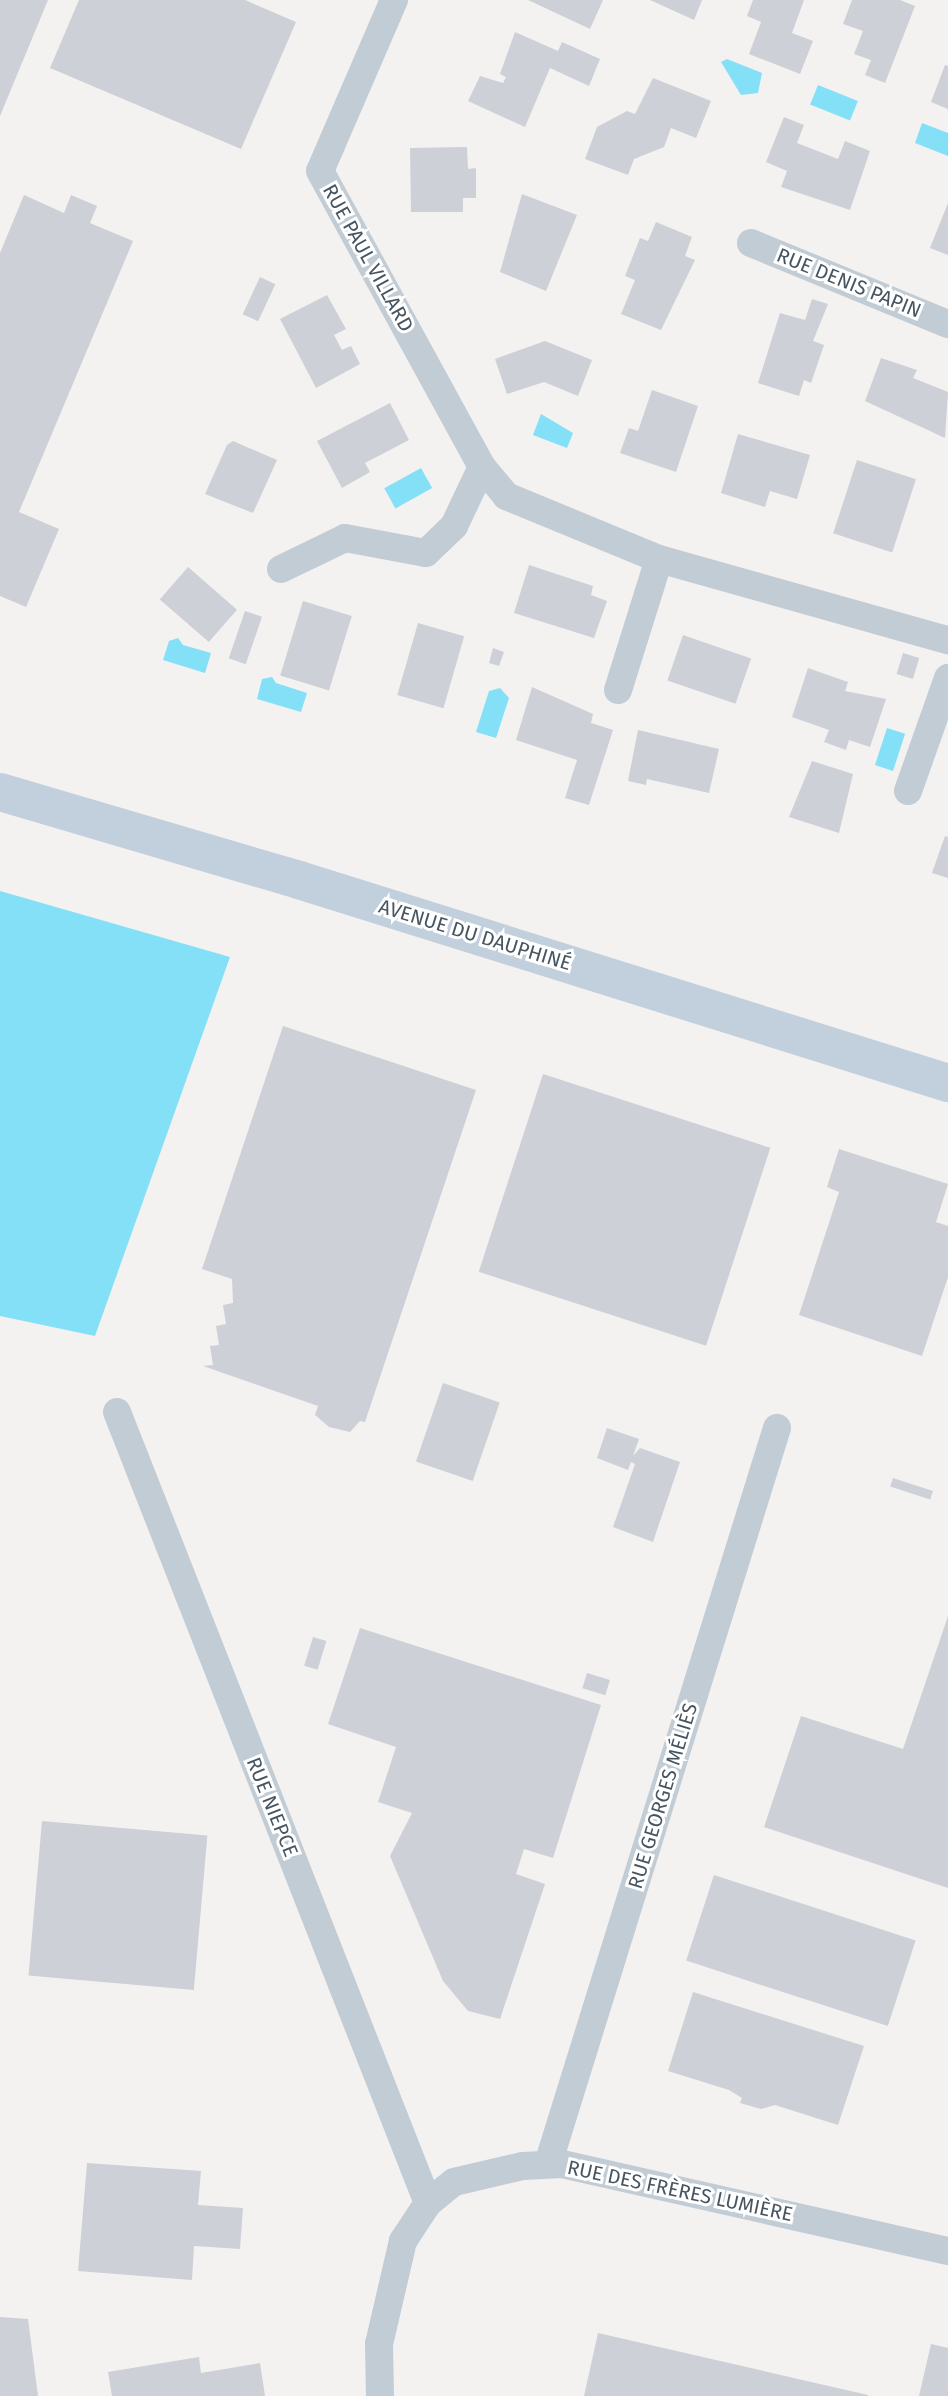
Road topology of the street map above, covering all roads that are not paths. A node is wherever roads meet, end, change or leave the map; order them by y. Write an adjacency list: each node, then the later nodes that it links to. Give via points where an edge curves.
1 (394, 0): 4 (street, RUE PAUL VILLARD, via 320,171)
2 (751, 243): 3 (street, RUE DENIS PAPIN)
3 (948, 324)
4 (482, 467): 5 (street, RUE PAUL VILLARD, via 506,496); 6 (street, via 454,526 426,553 345,538)
5 (659, 559): 7 (street, RUE PAUL VILLARD); 9 (street)
6 (281, 569)
7 (946, 632)
8 (948, 678): 10 (street)
9 (618, 690)
10 (908, 791)
11 (0, 792): 12 (main road, AVENUE DU DAUPHINÉ)
12 (948, 1083)
13 (117, 1412): 16 (street, RUE NIEPCE)
14 (777, 1428): 15 (street, RUE GEORGES MÉLIÈS)
15 (548, 2164): 16 (street, RUE DES FRÈRES LUMIÈRE, via 454,2182); 17 (street, RUE DES FRÈRES LUMIÈRE)
16 (428, 2203): 18 (street, RUE DES FRÈRES LUMIÈRE, via 403,2241 388,2293 379,2344)
17 (948, 2251)
18 (380, 2396)

